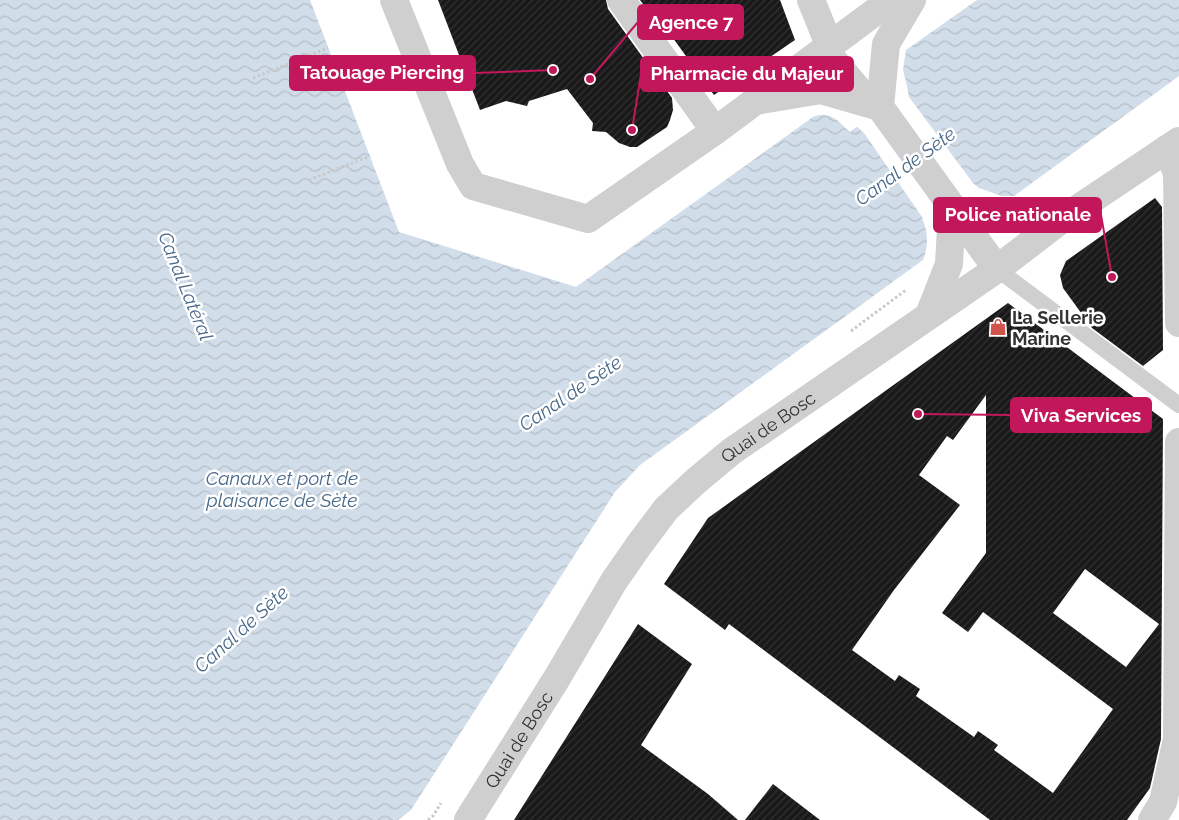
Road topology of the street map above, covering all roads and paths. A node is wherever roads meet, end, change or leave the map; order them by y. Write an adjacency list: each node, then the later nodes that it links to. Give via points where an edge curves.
1 (394, 0): 11 (street, via 460,164 473,186 588,219)
2 (621, 0): 11 (street)
3 (812, 0): 6 (street)
4 (891, 0): 6 (street)
5 (912, 0): 10 (street, via 886,44)
6 (830, 47): 9 (street); 10 (lane)
7 (328, 48): 8 (path)
8 (253, 78)
9 (757, 100): 10 (street, via 821,90); 11 (street)
10 (880, 107): 15 (street)
11 (715, 131)
12 (1173, 145): 16 (street, Quai de Bosc); 19 (street, via 1177,173)
13 (370, 156): 14 (path)
14 (309, 180)
15 (952, 209): 16 (street, via 987,218); 17 (street); 18 (street, via 949,264)
16 (1062, 220): 17 (street, Quai de Bosc)
17 (997, 269): 18 (street, Quai de Bosc); 20 (lane)
18 (930, 315): 22 (street, Quai de Bosc, via 732,451 666,509 614,581)
19 (1179, 323)
20 (1179, 405)
21 (1179, 442): 23 (street, via 1177,739 1163,802)
22 (468, 820)
23 (1152, 820)

